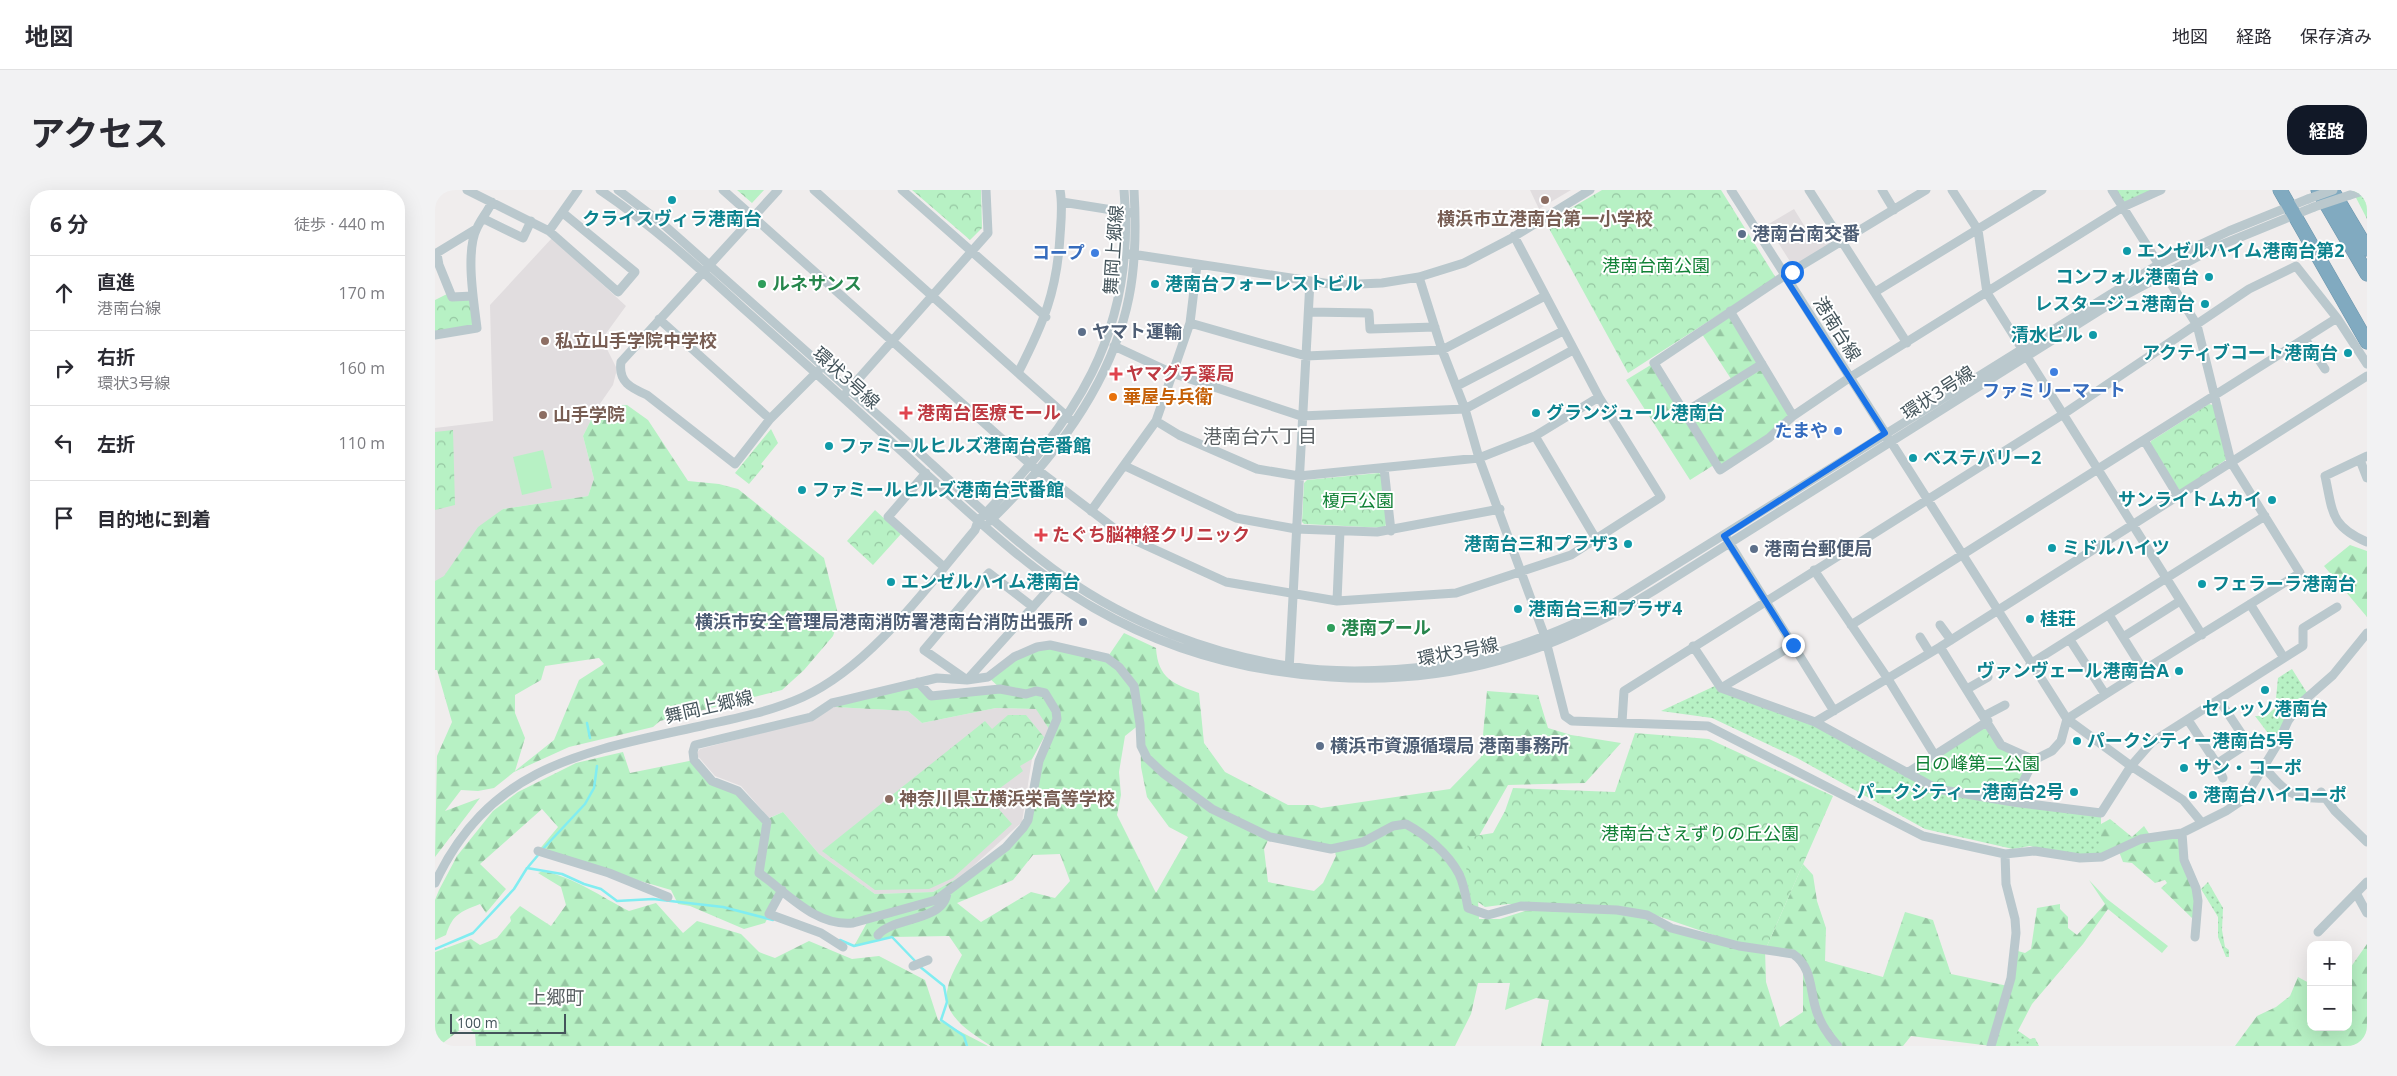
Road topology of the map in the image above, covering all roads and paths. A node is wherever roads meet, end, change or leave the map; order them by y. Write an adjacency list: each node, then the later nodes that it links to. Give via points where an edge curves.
1 (467, 190): 27 (street)
2 (578, 190): 33 (street)
3 (600, 190): 48 (street, 環状3号線)
4 (618, 190): 48 (street, 環状3号線, via 663,224)
5 (723, 190): 34 (street)
6 (778, 190): 34 (street)
7 (814, 190): 57 (street)
8 (903, 190): 43 (street)
9 (986, 190): 43 (street, via 988,233)
10 (1059, 190): 28 (street)
11 (1124, 190): 32 (street, 舞岡上郷線)
12 (1134, 190): 32 (street, 舞岡上郷線)
13 (1590, 190): 40 (street)
14 (1731, 190): 51 (street, 港南台線)
15 (1809, 190): 41 (street)
16 (1882, 190): 31 (street)
17 (1926, 190): 31 (street)
18 (1952, 190): 39 (street)
19 (2042, 190): 39 (street)
20 (2112, 190): 29 (street)
21 (2161, 190): 29 (street)
22 (2280, 190): 30 (highway)
23 (2287, 190): 30 (highway)
24 (2333, 190): 26 (street, 環状3号線, bridge); 42 (highway)
25 (2366, 190): 30 (street, 環状3号線, bridge, via 2314,207)
26 (2313, 194): 30 (street, 環状3号線); 50 (highway)
27 (492, 202): 35 (street); 36 (street)
28 (1062, 202): 32 (street); 61 (street, via 1058,267)
29 (2123, 207): 46 (street); 55 (street)
30 (2294, 209): 46 (street, 環状3号線); 49 (street, 環状3号線); 68 (highway, via 2341,283); 72 (highway)
31 (1894, 210): 41 (street)
32 (1131, 213): 45 (street, 舞岡上郷線)
33 (563, 214): 38 (street); 38 (street, via 635,272 618,292)
34 (754, 217): 48 (street); 71 (street)
35 (484, 219): 36 (street, via 523,238); 37 (street)
36 (531, 221): 38 (street)
37 (476, 229): 44 (street); 56 (street, via 472,247)
38 (549, 230)
39 (1978, 230): 54 (street); 55 (street)
40 (1514, 236): 52 (street, via 1464,263); 58 (street)
41 (1842, 243): 51 (street); 54 (street)
42 (2367, 249)
43 (970, 252): 57 (street); 61 (street)
44 (436, 254): 56 (street, via 452,297)
45 (1130, 254): 47 (street); 74 (street, 舞岡上郷線, via 1129,297); 98 (street, 舞岡上郷線, via 1106,344)
46 (2159, 264): 49 (street); 77 (street, 環状3号線)
47 (1197, 265): 53 (street); 64 (street)
48 (706, 268): 63 (street); 81 (street, 環状3号線)
49 (2164, 273): 65 (street); 77 (street, 環状3号線)
50 (2367, 274)
51 (1784, 276): 59 (street); 86 (street, 港南台線)
52 (1419, 277): 53 (street, via 1359,285); 66 (street)
53 (1310, 282): 60 (street)
54 (1875, 292): 73 (street)
55 (1987, 293): 73 (street); 77 (street)
56 (473, 296): 69 (street, via 477,328)
57 (932, 296): 71 (street); 83 (street)
58 (1545, 296): 67 (street); 75 (street)
59 (1730, 311): 79 (street); 93 (street, via 1654,363)
60 (1309, 312): 66 (street, via 1369,313 1370,329); 78 (street)
61 (1045, 317): 83 (street)
62 (2337, 318): 65 (street, via 2296,266 2249,289); 70 (street); 80 (street)
63 (659, 320): 97 (street); 97 (street, via 621,362 622,380 735,464)
64 (1190, 323): 78 (street); 84 (street)
65 (2197, 325): 89 (street); 94 (street)
66 (1435, 327): 75 (street)
67 (1563, 331): 76 (street); 87 (street)
68 (2367, 334)
69 (435, 335)
70 (2305, 339): 82 (street); 89 (street)
71 (890, 342): 88 (street); 108 (street)
72 (2367, 342)
73 (1907, 343): 86 (street)
74 (1114, 346): 84 (street); 98 (street, 舞岡上郷線, via 1097,385)
75 (1442, 350): 78 (street); 87 (street)
76 (1573, 350): 91 (street); 92 (street)
77 (2023, 352): 94 (street); 100 (street, 環状3号線); 103 (street, 環状3号線)
78 (1306, 356): 95 (street)
79 (1762, 364): 93 (street); 96 (street)
80 (2367, 364)
81 (819, 369): 88 (street, 環状3号線); 90 (street, 環状3号線); 97 (street)
82 (2325, 369)
83 (1018, 373): 98 (street)
84 (1172, 373): 95 (street); 99 (street)
85 (2367, 376): 106 (street)
86 (1849, 378): 96 (street); 100 (street, 港南台線)
87 (1457, 386): 92 (street)
88 (849, 389): 90 (street); 118 (street, 環状3号線)
89 (2215, 396): 102 (street); 106 (street)
90 (842, 397): 111 (street, 環状3号線)
91 (1599, 397): 101 (street); 125 (street, via 1661,497)
92 (1465, 408): 95 (street); 104 (street)
93 (1685, 412): 96 (street, via 1720,470 1769,438)
94 (2062, 415): 110 (street); 115 (street)
95 (1301, 416): 112 (street)
96 (1793, 416)
97 (770, 419)
98 (1071, 420): 108 (street, 舞岡上郷線)
99 (1156, 421): 107 (street); 112 (street, via 1179,435 1257,469)
100 (1885, 433): 103 (street, 港南台線); 126 (street, 環状3号線)
101 (1535, 436): 104 (street); 125 (street)
102 (2144, 440): 110 (street); 114 (street)
103 (1891, 442): 115 (street, 港南台線); 126 (street, 環状3号線)
104 (1479, 458): 109 (street); 116 (street)
105 (2363, 458): 113 (street); 127 (street, via 2325,476 2335,521)
106 (2231, 462): 114 (street); 119 (street)
107 (1125, 466): 117 (street); 122 (street, via 1236,518)
108 (1033, 467): 117 (street); 118 (street, 舞岡上郷線)
109 (1384, 468): 112 (street); 124 (street)
110 (2097, 470): 121 (street); 128 (street)
111 (926, 474): 120 (street, 環状3号線); 129 (street, via 888,517)
112 (1299, 476): 122 (street)
113 (2367, 478)
114 (2177, 496): 121 (street)
115 (1927, 500): 128 (street, 港南台線); 130 (street)
116 (1500, 509): 124 (street); 131 (street)
117 (1091, 511): 135 (street, via 1123,535 1225,582)
118 (989, 516): 120 (street, 舞岡上郷線); 132 (street, 環状3号線)
119 (2265, 516): 133 (street); 139 (street, via 2300,573)
120 (979, 526): 129 (street, 舞岡上郷線); 134 (street, 環状3号線)
121 (2132, 526): 133 (street); 142 (street)
122 (1296, 528): 123 (street); 135 (street)
123 (1340, 531): 124 (street); 136 (street)
124 (1391, 531)
125 (1596, 538): 131 (street, via 1571,555)
126 (1727, 539): 137 (street); 152 (street, 環状3号線)
127 (2367, 542)
128 (1962, 556): 142 (street, 港南台線); 145 (street)
129 (944, 567): 190 (street, 舞岡上郷線, via 870,652 835,679 803,696 756,714 583,753 524,781 480,815 454,848)
130 (1815, 570): 137 (street); 145 (street)
131 (1520, 571): 136 (street, via 1456,593); 152 (street)
132 (1063, 576): 134 (street); 159 (street, 環状3号線, via 1155,627)
133 (2166, 579): 138 (street); 143 (street)
134 (1055, 582): 140 (street); 159 (street, 環状3号線, via 1093,607 1151,636 1221,661)
135 (1293, 594): 136 (street); 159 (street)
136 (1337, 601)
137 (1765, 601): 153 (street); 154 (street)
138 (2180, 601): 147 (street); 149 (street)
139 (2250, 604): 147 (street); 157 (street)
140 (1033, 607): 162 (street); 162 (street, via 989,573 924,650)
141 (2337, 607): 157 (street, via 2303,628 2303,646)
142 (1996, 610): 150 (street); 158 (street, 港南台線)
143 (2109, 614): 149 (street); 151 (street)
144 (1940, 624): 150 (street)
145 (1851, 625): 163 (street)
146 (2367, 633): 180 (street, via 2333,676 2300,704)
147 (2202, 634): 160 (street)
148 (1920, 637): 156 (street)
149 (2123, 637): 160 (street)
150 (1951, 640): 155 (street)
151 (2070, 640): 158 (street); 167 (street)
152 (1546, 642): 159 (street, 環状3号線, via 1444,664 1391,670); 174 (street, via 1565,716 1572,721)
153 (1793, 645): 165 (street); 170 (street)
154 (1693, 646): 165 (street); 174 (street, via 1624,691)
155 (1939, 647): 156 (street); 166 (street)
156 (1930, 653): 163 (street)
157 (2285, 658): 168 (street)
158 (2030, 664): 172 (street, 港南台線)
159 (1289, 670)
160 (2144, 671): 167 (street)
161 (1988, 676): 166 (street)
162 (967, 680): 164 (street, via 937,678); 200 (street, via 987,677 1014,657 1049,645 1107,658 1134,686 1141,746 1147,758 1212,809 1272,838 1331,849 1363,842 1393,826 1406,824 1431,841 1453,863 1460,875 1468,908 1488,916 1521,906 1611,909 1647,915 1671,928 1739,946 1793,954 1807,969 1821,1023)
163 (1887, 680): 170 (street); 176 (street)
164 (918, 682): 191 (street, via 832,703 811,716 695,745 694,760 712,781 738,791 767,822 759,873); 192 (street, via 931,696 1000,689 1026,694 1036,691 1045,693 1056,711 1057,719 1039,761 1028,820 1006,847)
165 (1721, 688): 175 (street)
166 (1967, 689): 171 (street)
167 (2105, 694): 172 (street)
168 (2219, 700): 173 (street); 178 (street, via 2247,744)
169 (2005, 705): 171 (street)
170 (1834, 711): 175 (street)
171 (1986, 719): 176 (street); 177 (street, via 2001,745)
172 (2067, 719): 177 (street, via 2061,741 2053,751); 179 (street, 港南台線)
173 (2188, 720): 178 (street); 179 (street, via 2152,742)
174 (1623, 722): 188 (street, via 1709,726 1923,836)
175 (1815, 722): 181 (street)
176 (1933, 754): 181 (street)
177 (2035, 760): 183 (street)
178 (2215, 762): 182 (street)
179 (2131, 766): 183 (street, via 2101,812); 184 (street, 港南台線, via 2183,800)
180 (2264, 767): 184 (street, via 2244,799); 186 (street, via 2292,796 2323,795)
181 (1907, 773): 183 (street, via 1937,789)
182 (2223, 778)
183 (2013, 802)
184 (2202, 823): 185 (street)
185 (2182, 833): 188 (street, via 2141,839 2102,857 2080,858 2035,851); 198 (street, via 2184,860 2196,888 2198,902)
186 (2367, 842)
187 (541, 852): 194 (street, via 609,873)
188 (2005, 854): 201 (street, via 2006,884 2016,933 2011,978)
189 (2367, 882): 193 (street)
190 (435, 884)
191 (782, 890): 192 (street, via 817,917 841,924 853,924 922,905); 199 (street, via 769,914 826,936)
192 (947, 892): 197 (street, via 947,899 942,904 915,921 898,923)
193 (2356, 893): 195 (street); 196 (street)
194 (668, 897)
195 (2367, 913)
196 (2318, 932)
197 (877, 935)
198 (2195, 937)
199 (841, 946)
200 (1838, 1046)
201 (1991, 1046)

